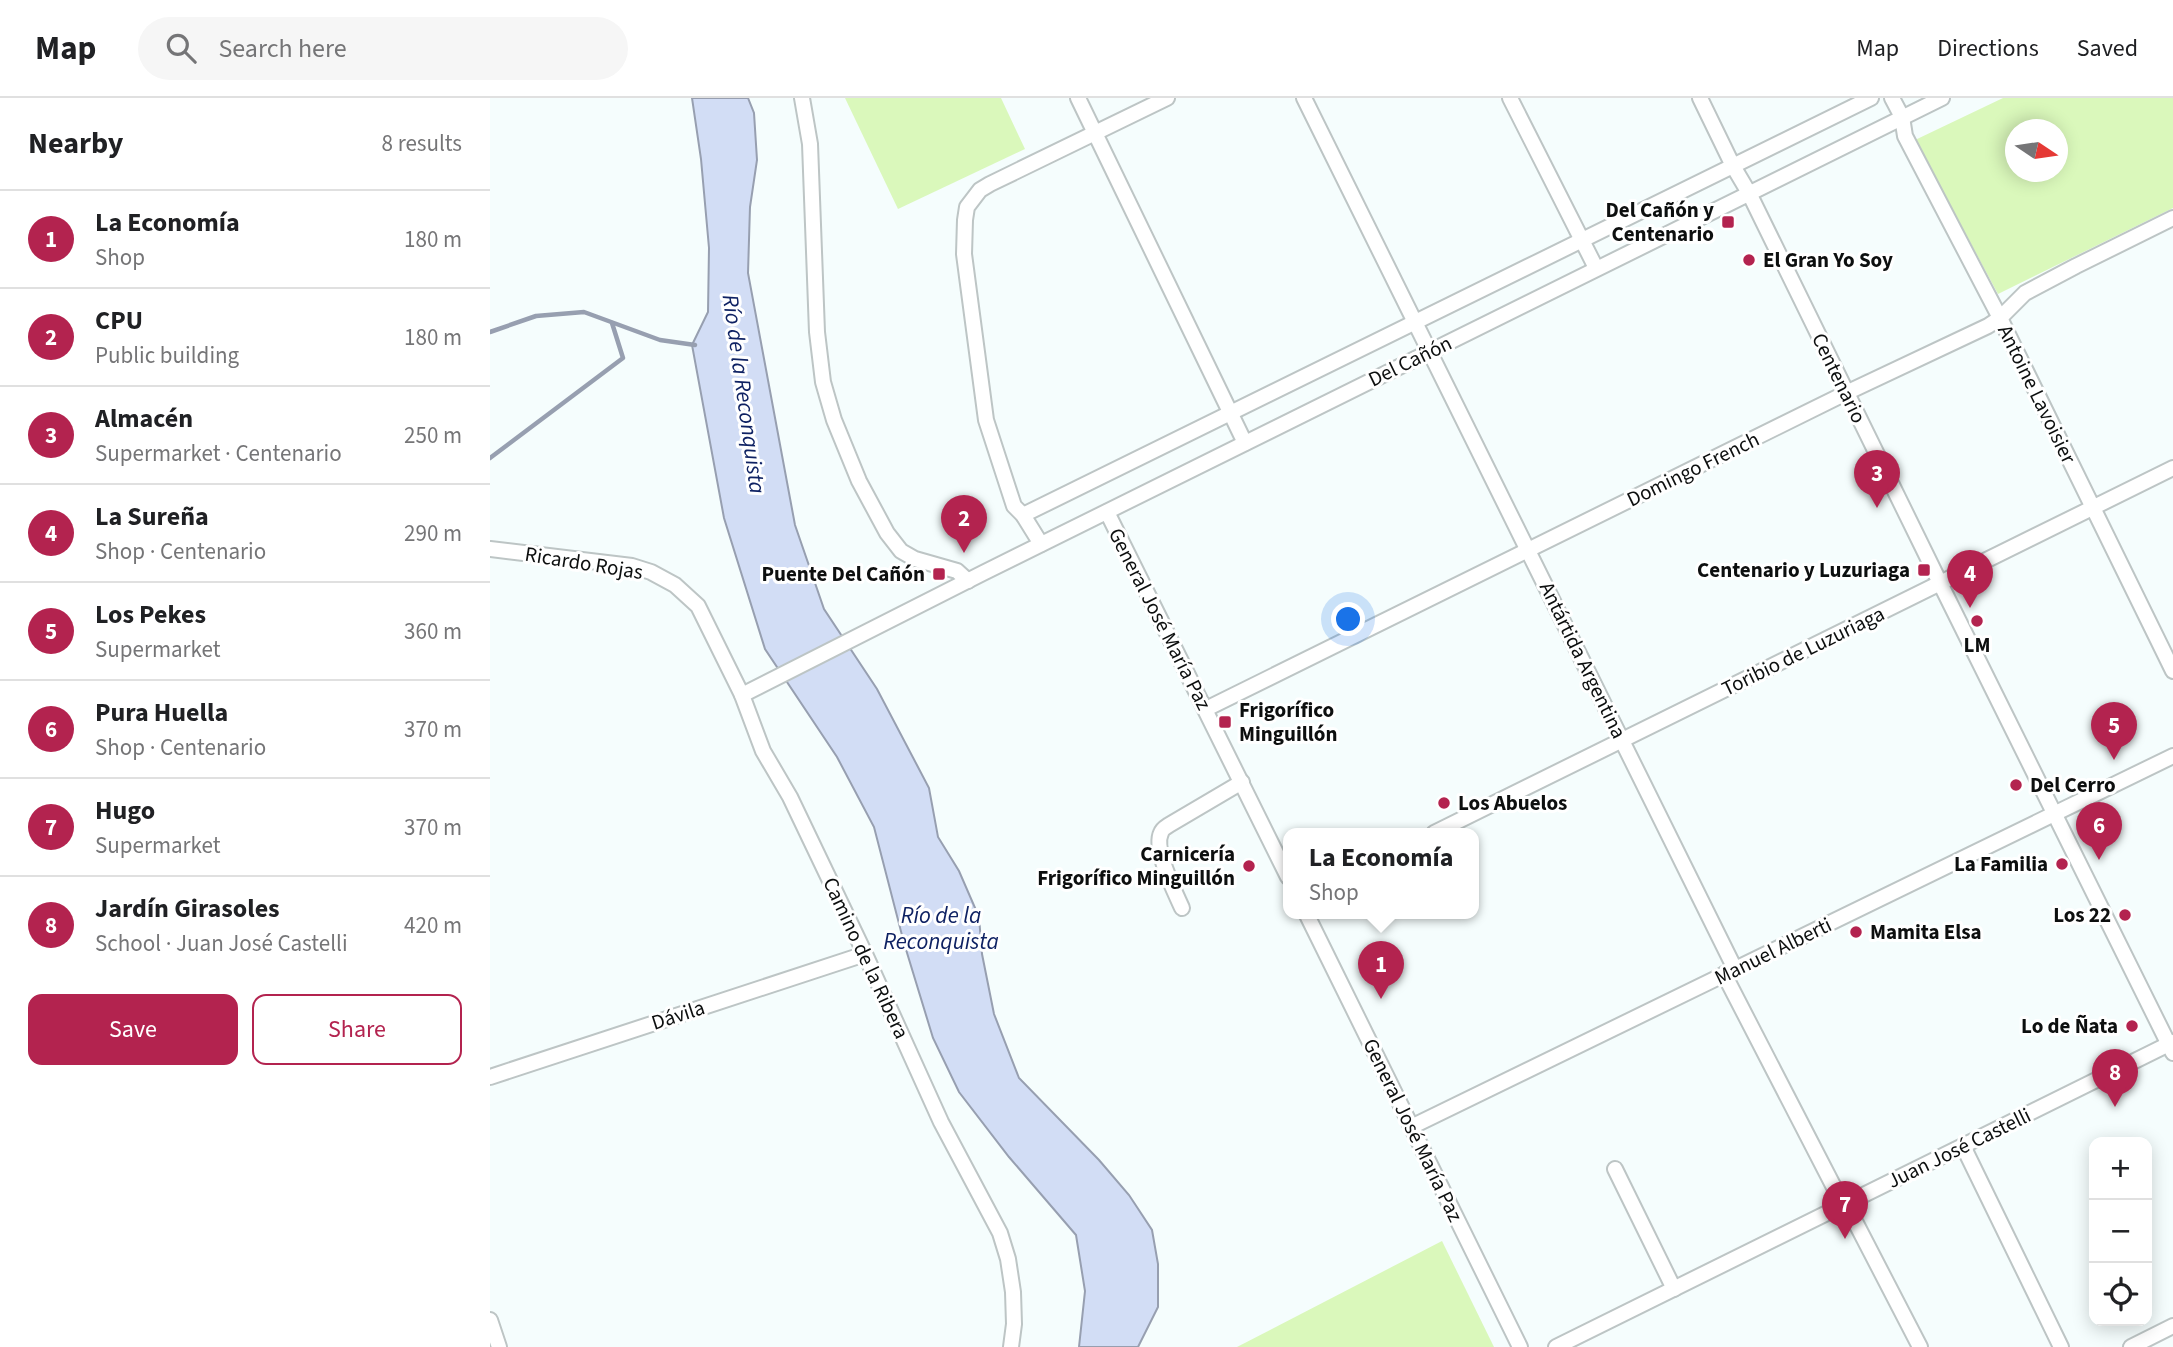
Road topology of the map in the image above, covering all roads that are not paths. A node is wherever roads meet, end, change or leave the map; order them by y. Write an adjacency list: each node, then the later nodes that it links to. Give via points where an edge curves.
1 (802, 98): 30 (street, via 810,144 817,332 823,382 834,420 859,481 901,551 957,571)
2 (1078, 98): 11 (street)
3 (1167, 98): 11 (street)
4 (1304, 98): 18 (street, Antártida Argentina)
5 (1510, 98): 15 (street)
6 (1700, 98): 12 (street)
7 (1871, 98): 12 (street, Del Cañón)
8 (1892, 98): 10 (street)
9 (1942, 98): 10 (street, Del Cañón)
10 (1902, 117): 13 (street, Del Cañón); 17 (street, Antoine Lavoisier, via 1905,136)
11 (1095, 132): 21 (street); 26 (street, via 990,184 967,207 964,254 986,420 1014,506)
12 (1733, 166): 13 (street); 15 (street, Del Cañón)
13 (1749, 192): 16 (street, Del Cañón); 20 (street, Centenario)
14 (2173, 218): 17 (street, Domingo French, via 2025,293)
15 (1582, 239): 16 (street); 18 (street, Del Cañón)
16 (1596, 268): 19 (street, Del Cañón)
17 (2000, 318): 20 (street, Domingo French); 24 (street, Antoine Lavoisier)
18 (1416, 321): 19 (street, Antártida Argentina); 21 (street, Del Cañón)
19 (1431, 351): 22 (street, Del Cañón); 29 (street, Antártida Argentina)
20 (1846, 393): 29 (street, Domingo French); 31 (street, Centenario)
21 (1230, 412): 22 (street); 26 (street, Del Cañón)
22 (1245, 443): 25 (street, Del Cañón)
23 (2173, 468): 24 (street, Toribio de Luzuriaga)
24 (2093, 508): 31 (street, Toribio de Luzuriaga); 33 (street, Antoine Lavoisier)
25 (1107, 512): 27 (street, Del Cañón); 35 (street, General José María Paz)
26 (1023, 515): 27 (street)
27 (1041, 544): 30 (street, Del Cañón)
28 (490, 549): 32 (street, Ricardo Rojas, via 632,566)
29 (1529, 550): 35 (street, Domingo French); 36 (street, Antártida Argentina)
30 (968, 581): 34 (street, Del Cañón)
31 (1940, 583): 36 (street, Toribio de Luzuriaga); 39 (street, Centenario)
32 (675, 585): 34 (street, Camino de la Ribera, via 698,606)
33 (2173, 671)
34 (742, 695): 44 (street, Camino de la Ribera, via 763,751)
35 (1206, 709): 38 (street, General José María Paz)
36 (1622, 740): 40 (street, Toribio de Luzuriaga); 45 (street, Antártida Argentina)
37 (2173, 757): 39 (street, Manuel Alberti)
38 (1242, 782): 41 (street, General José María Paz); 42 (street, via 1161,833 1167,872)
39 (2055, 814): 45 (street, Manuel Alberti); 46 (street, Centenario)
40 (1444, 828)
41 (1283, 867)
42 (1182, 908)
43 (1309, 919): 48 (street, General José María Paz)
44 (866, 954): 47 (street, Dávila); 56 (street, Camino de la Ribera, via 941,1122 1000,1233 1013,1292)
45 (1730, 972): 48 (street, Manuel Alberti); 51 (street, Antártida Argentina)
46 (2172, 1047): 49 (street, Juan José Castelli)
47 (490, 1077)
48 (1411, 1127): 57 (street, General José María Paz)
49 (1963, 1146): 51 (street, Juan José Castelli); 60 (street)
50 (1615, 1169): 52 (street)
51 (1846, 1204): 52 (street, Juan José Castelli); 59 (street, Antártida Argentina)
52 (1674, 1289): 58 (street, Juan José Castelli)
53 (490, 1320): 55 (street)
54 (2173, 1326): 61 (street)
55 (499, 1347)
56 (1011, 1347)
57 (1520, 1347)
58 (1556, 1347)
59 (1920, 1347)
60 (2061, 1347)
61 (2131, 1347)

